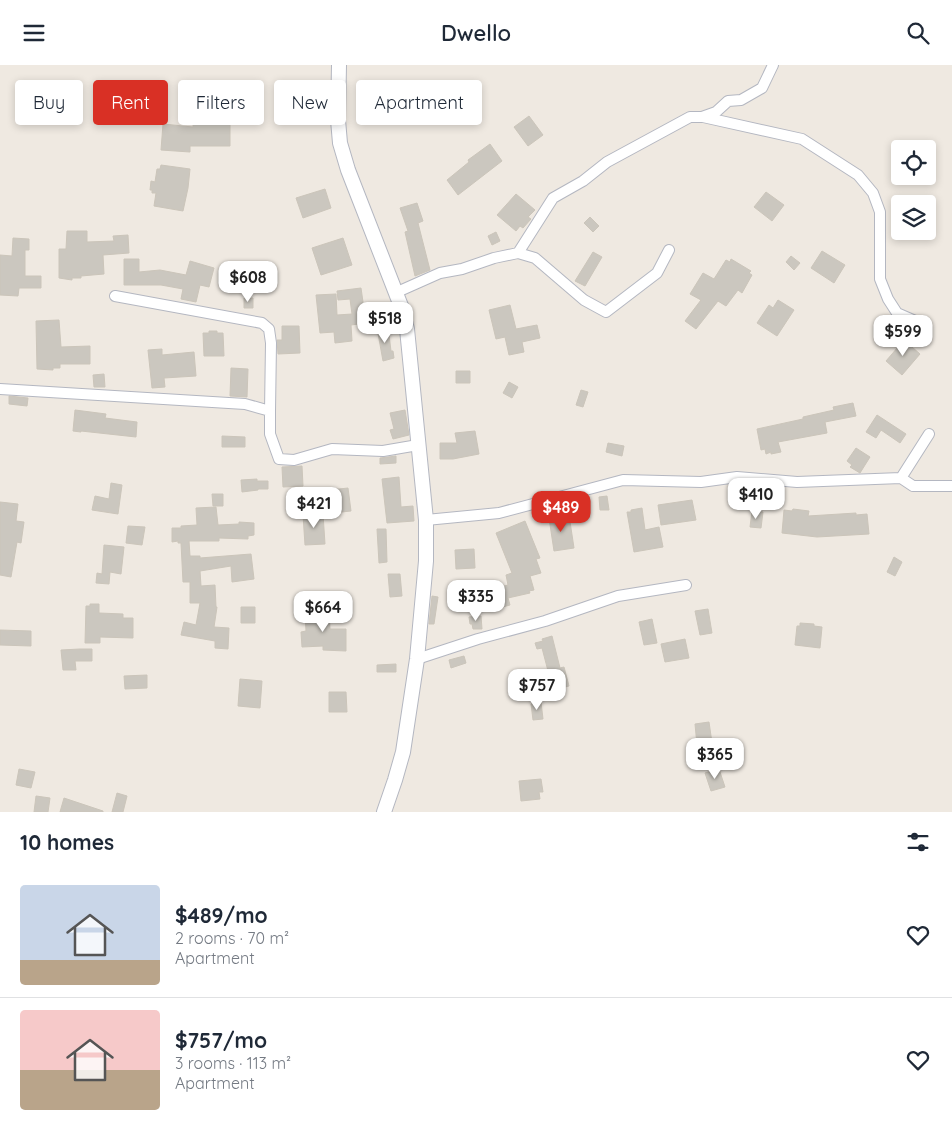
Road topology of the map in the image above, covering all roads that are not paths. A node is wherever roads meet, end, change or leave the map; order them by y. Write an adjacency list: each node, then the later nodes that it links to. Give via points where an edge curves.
1 (339, 65): 6 (street, via 340,143)
2 (773, 65): 3 (street, via 762,88 741,100 728,101 716,112)
3 (702, 117): 5 (street, via 682,121 606,163 553,198); 8 (street, via 802,139 858,175 873,193 880,213 880,279 888,299 897,313)
4 (669, 251): 5 (street, via 657,273 606,312 584,300 535,258)
5 (518, 253): 6 (street, via 440,273)
6 (395, 293): 12 (street, via 407,329)
7 (116, 296): 10 (street, via 262,323 269,329 271,343)
8 (920, 323)
9 (0, 389): 10 (street, via 245,404)
10 (270, 411): 12 (street, via 270,434 279,459 294,460 332,449 383,451)
11 (930, 434): 13 (street)
12 (418, 445): 15 (street)
13 (901, 478): 14 (street, via 913,486); 15 (street, via 797,481 737,477 701,482 622,480 499,513)
14 (952, 486)
15 (426, 520): 17 (street, via 426,561)
16 (686, 585): 17 (street, via 618,596)
17 (417, 659): 18 (street, via 403,752)
18 (384, 812)

